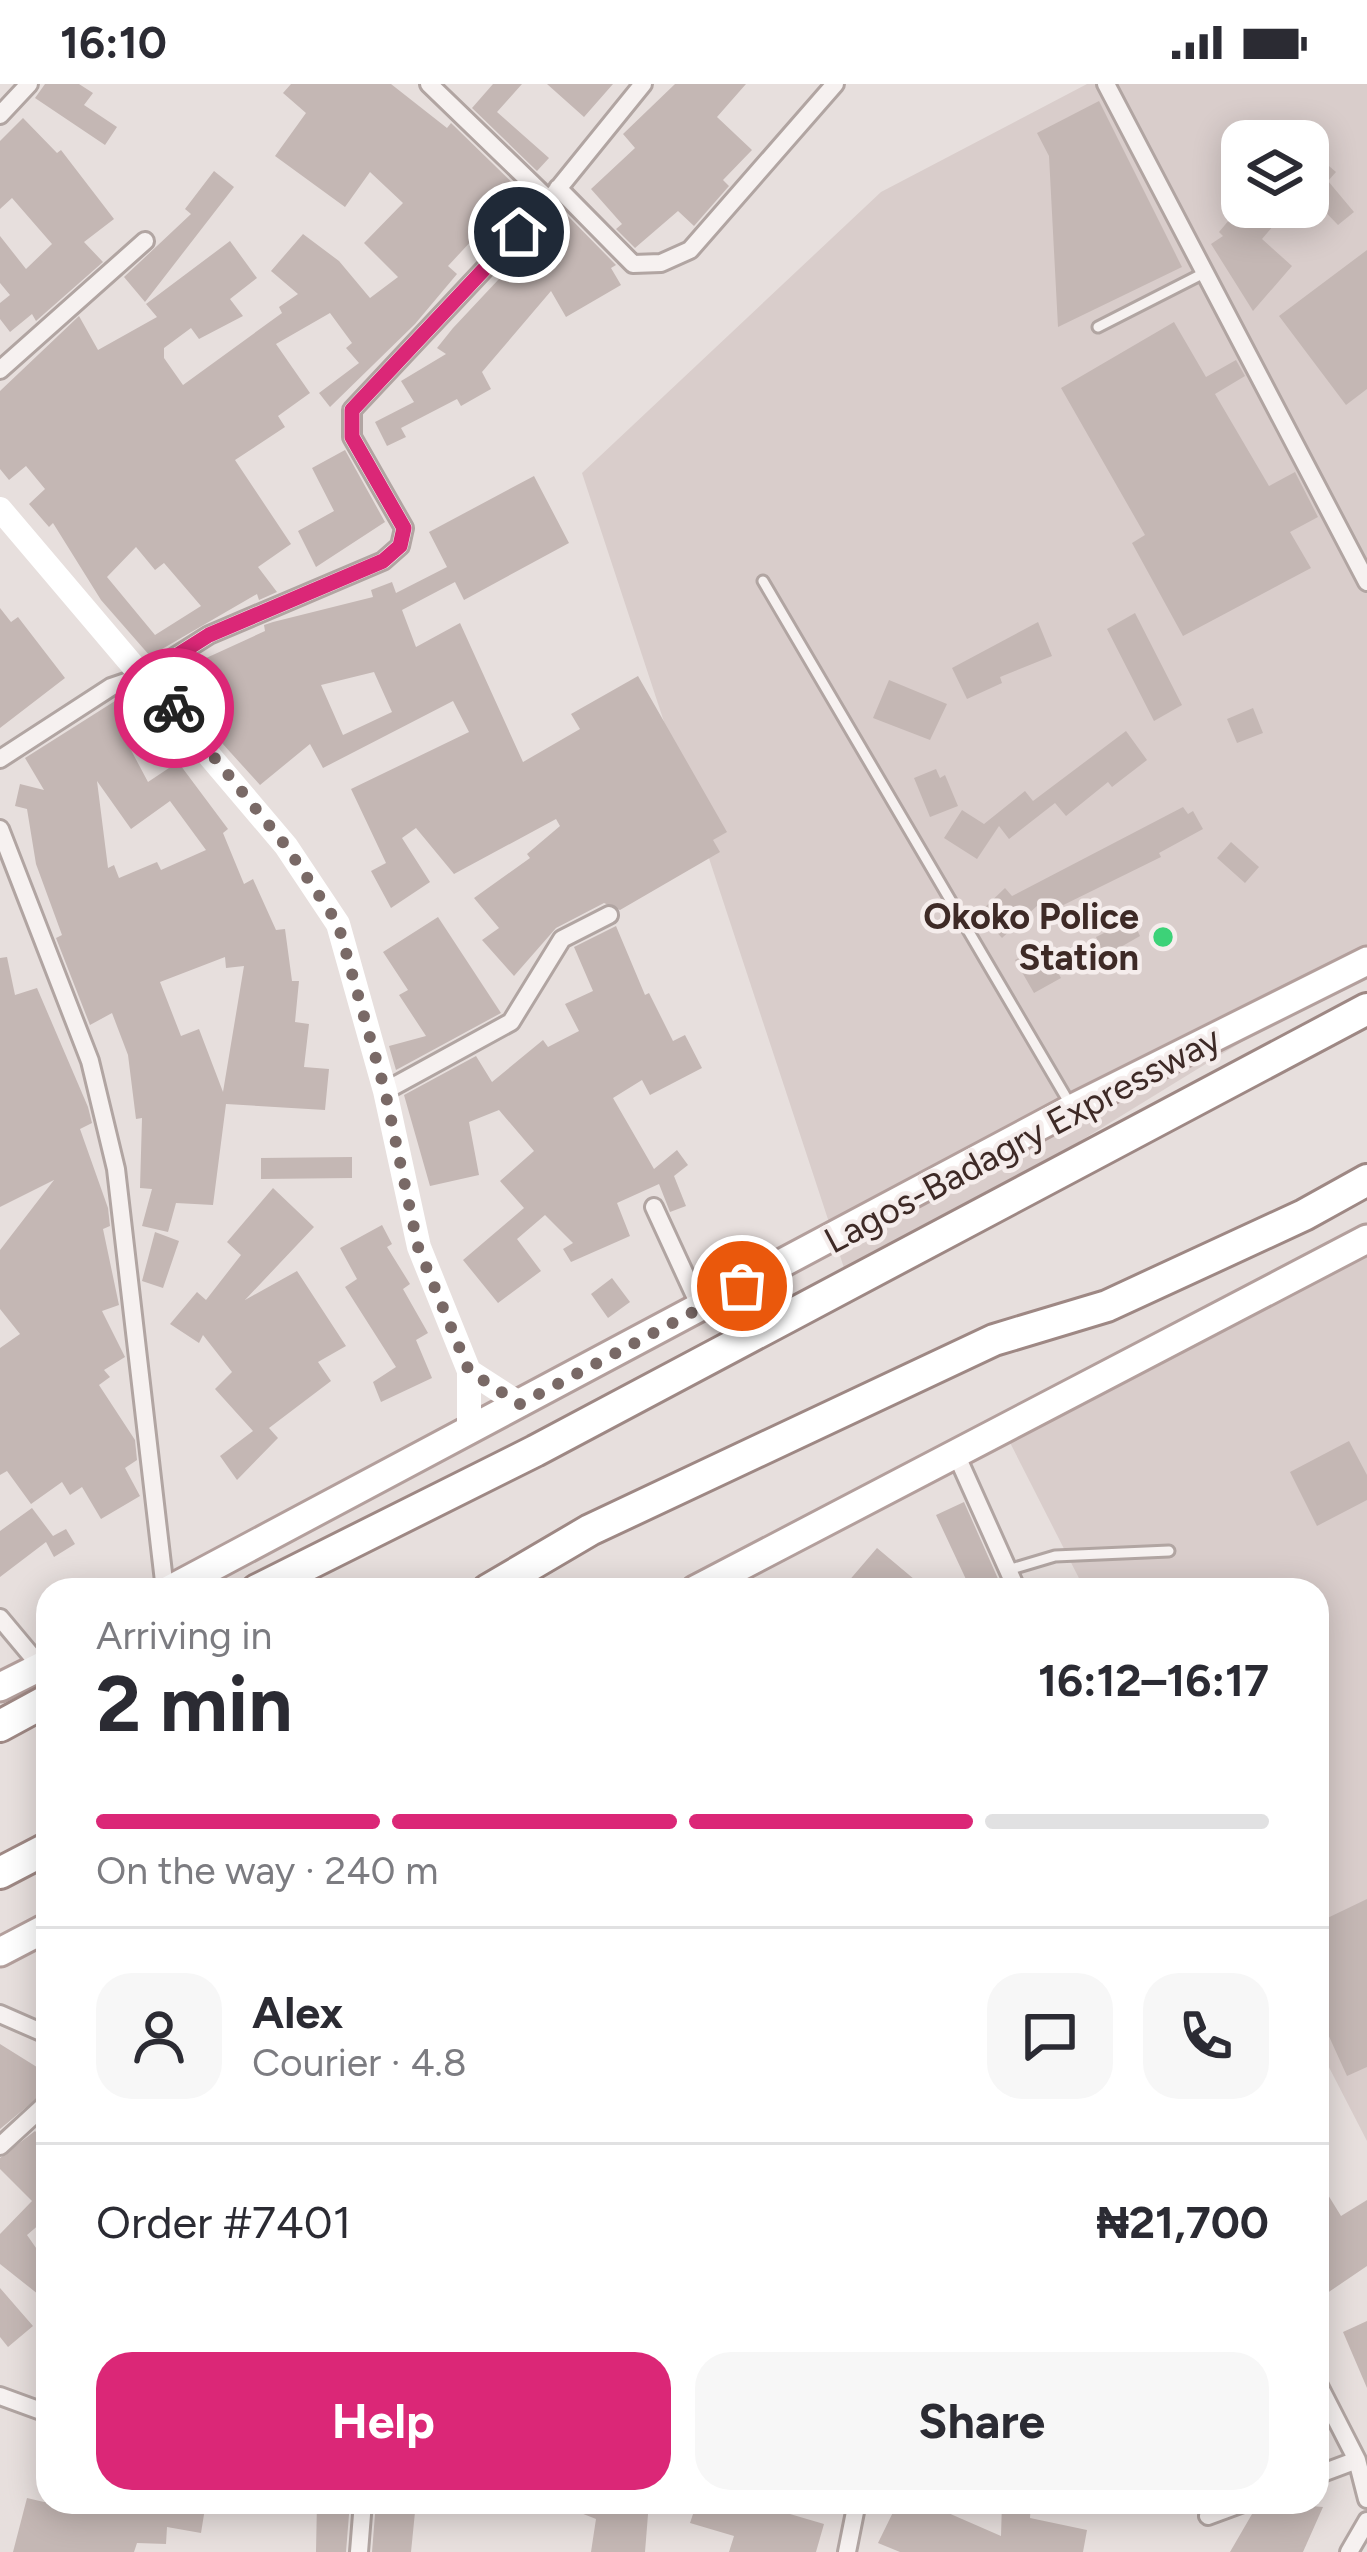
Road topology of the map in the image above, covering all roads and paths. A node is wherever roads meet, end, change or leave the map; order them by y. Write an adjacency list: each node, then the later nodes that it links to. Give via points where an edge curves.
1 (29, 84): 6 (street)
2 (429, 84): 7 (street)
3 (643, 84): 7 (street)
4 (835, 84): 7 (street, via 690,250 661,263 633,264)
5 (1106, 84): 9 (street)
6 (0, 115)
7 (554, 194): 15 (street, via 352,410 352,437 404,528 400,546 383,561 209,635)
8 (145, 242): 11 (street)
9 (1204, 273): 10 (lane); 14 (street)
10 (1098, 327)
11 (0, 370)
12 (4, 524): 15 (main road)
13 (763, 581): 22 (lane)
14 (1367, 582)
15 (146, 675): 16 (street, via 111,687); 21 (main road, via 286,846 338,924)
16 (0, 759)
17 (0, 829): 33 (street, via 90,1061 116,1169)
18 (608, 915): 21 (street, via 562,939 512,1022)
19 (1367, 961): 22 (main road, Lagos-Badagry Expressway)
20 (1367, 1009): 35 (highway, Lagos-Badagry Expressway)
21 (385, 1091): 27 (main road, via 418,1247)
22 (1073, 1108): 26 (main road, Lagos-Badagry Expressway)
23 (1367, 1180): 36 (highway, via 1107,1306 994,1340 590,1530)
24 (654, 1207): 26 (street)
25 (1367, 1239): 30 (main road)
26 (701, 1309): 28 (main road, Lagos-Badagry Expressway)
27 (469, 1371): 28 (main road); 29 (main road)
28 (520, 1404): 29 (main road, Lagos-Badagry Expressway)
29 (469, 1431): 34 (main road, Lagos-Badagry Expressway)
30 (956, 1454): 32 (street); 37 (main road)
31 (1168, 1551): 32 (lane, via 1055,1556)
32 (1008, 1570): 38 (street)
33 (166, 1578)
34 (190, 1578)
35 (281, 1578)
36 (508, 1578)
37 (718, 1578)
38 (1012, 1578)
39 (0, 1618): 40 (street)
40 (36, 1656)
41 (36, 1669): 42 (main road)
42 (0, 1687)
43 (36, 1706): 44 (highway)
44 (0, 1726)
45 (36, 1854): 46 (highway)
46 (0, 1873)
47 (36, 1933): 48 (main road)
48 (0, 1952)
49 (0, 2014): 50 (street)
50 (36, 2030)
51 (36, 2113): 52 (street)
52 (0, 2146)
53 (0, 2396): 55 (street)
54 (1329, 2405): 56 (street)
55 (36, 2409)
56 (1357, 2460): 57 (street); 58 (street)
57 (1329, 2470)
58 (1367, 2499)
59 (362, 2514): 64 (street)
60 (855, 2514): 65 (street)
61 (1213, 2514): 62 (street)
62 (1208, 2516)
63 (1367, 2521): 66 (street)
64 (359, 2552)
65 (847, 2552)
66 (1349, 2552)

